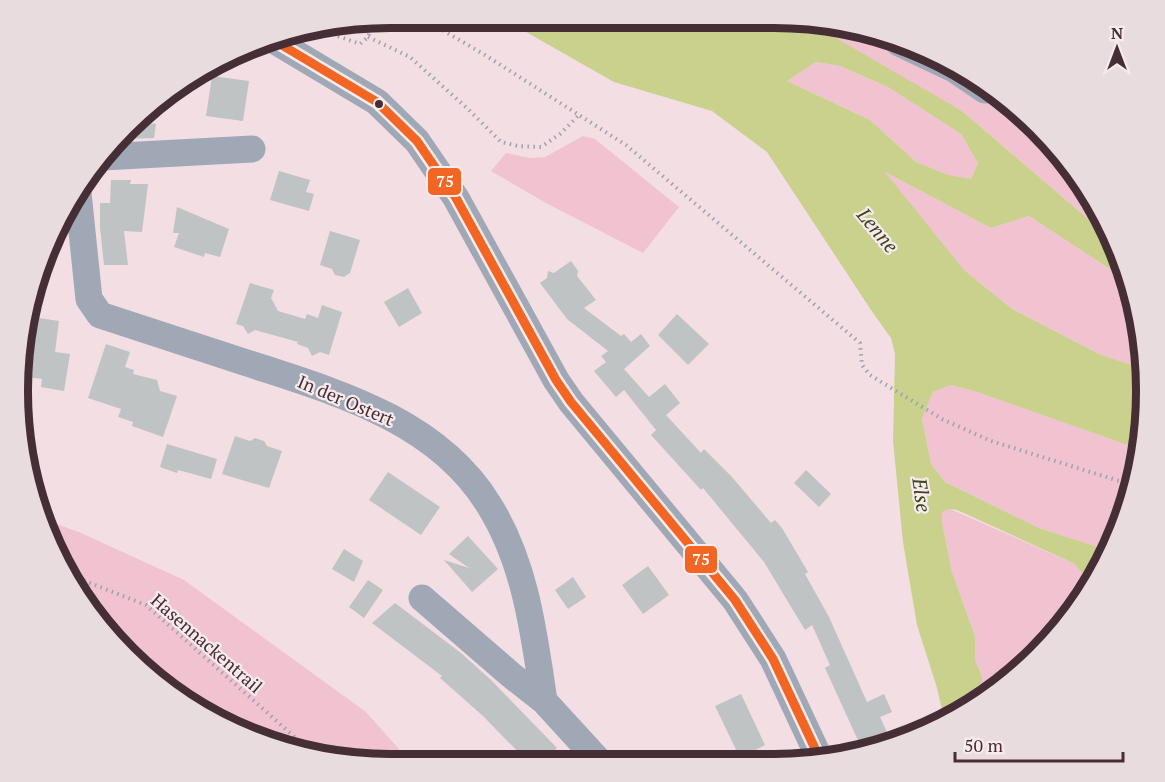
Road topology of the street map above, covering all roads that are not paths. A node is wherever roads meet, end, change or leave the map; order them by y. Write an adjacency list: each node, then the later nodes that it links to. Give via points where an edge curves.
1 (282, 45): 7 (street, via 377,102 417,141 456,198 571,402 735,600 773,659)
2 (252, 149): 3 (street)
3 (114, 156)
4 (79, 206): 6 (street, In der Ostert, via 89,299 100,315 322,387 375,409 435,444 464,471 489,505 517,566 530,612)
5 (422, 598): 6 (street)
6 (544, 701): 8 (street)
7 (816, 751)
8 (593, 754)

